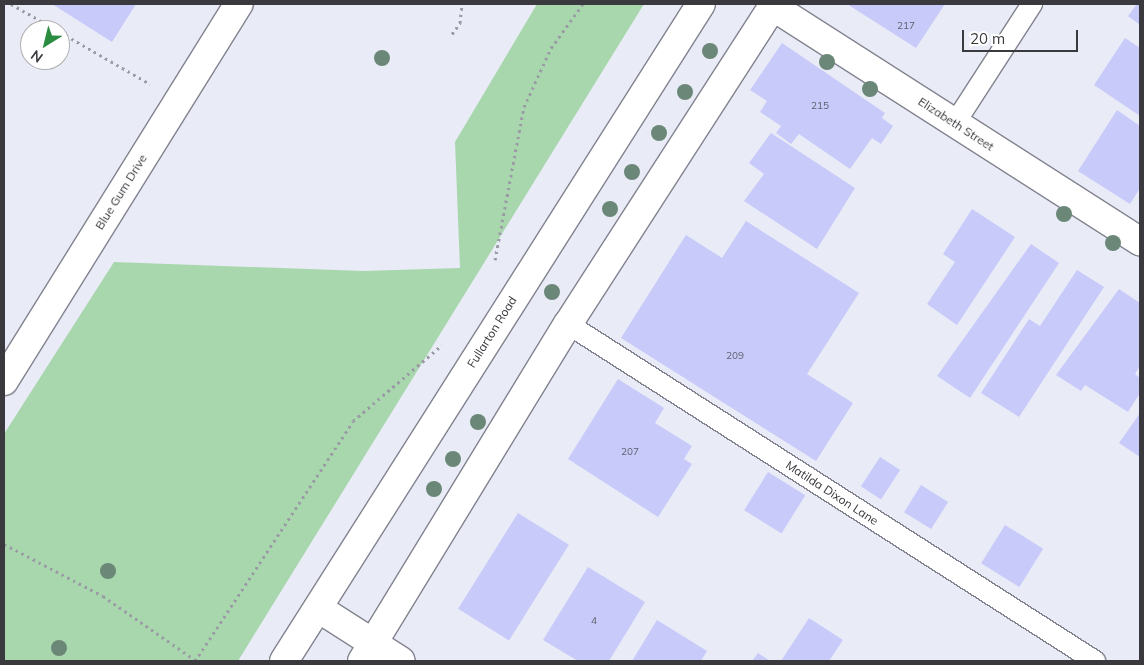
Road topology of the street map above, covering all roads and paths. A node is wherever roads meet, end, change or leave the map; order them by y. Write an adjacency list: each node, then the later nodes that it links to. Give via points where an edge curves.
1 (11, 4): 8 (path)
2 (238, 4): 11 (main road, Blue Gum Drive)
3 (462, 4): 9 (path, via 460,23)
4 (583, 4): 14 (path, via 551,48 524,107)
5 (701, 4): 19 (main road, Fullarton Road)
6 (1032, 4): 12 (lane)
7 (773, 5): 12 (main road, Elizabeth Street); 15 (main road)
8 (39, 20)
9 (452, 34)
10 (70, 38): 11 (path)
11 (179, 100): 17 (main road, Blue Gum Drive)
12 (955, 123): 13 (main road, Elizabeth Street)
13 (1139, 238)
14 (492, 265)
15 (568, 324): 20 (main road); 24 (lane, Matilda Dixon Lane)
16 (449, 336): 21 (path, via 353,421)
17 (4, 381)
18 (4, 544): 21 (path, via 102,596)
19 (318, 608): 20 (main road); 22 (main road, Fullarton Road)
20 (368, 652): 23 (main road)
21 (195, 661)
22 (284, 661)
23 (401, 661)
24 (1096, 661)

